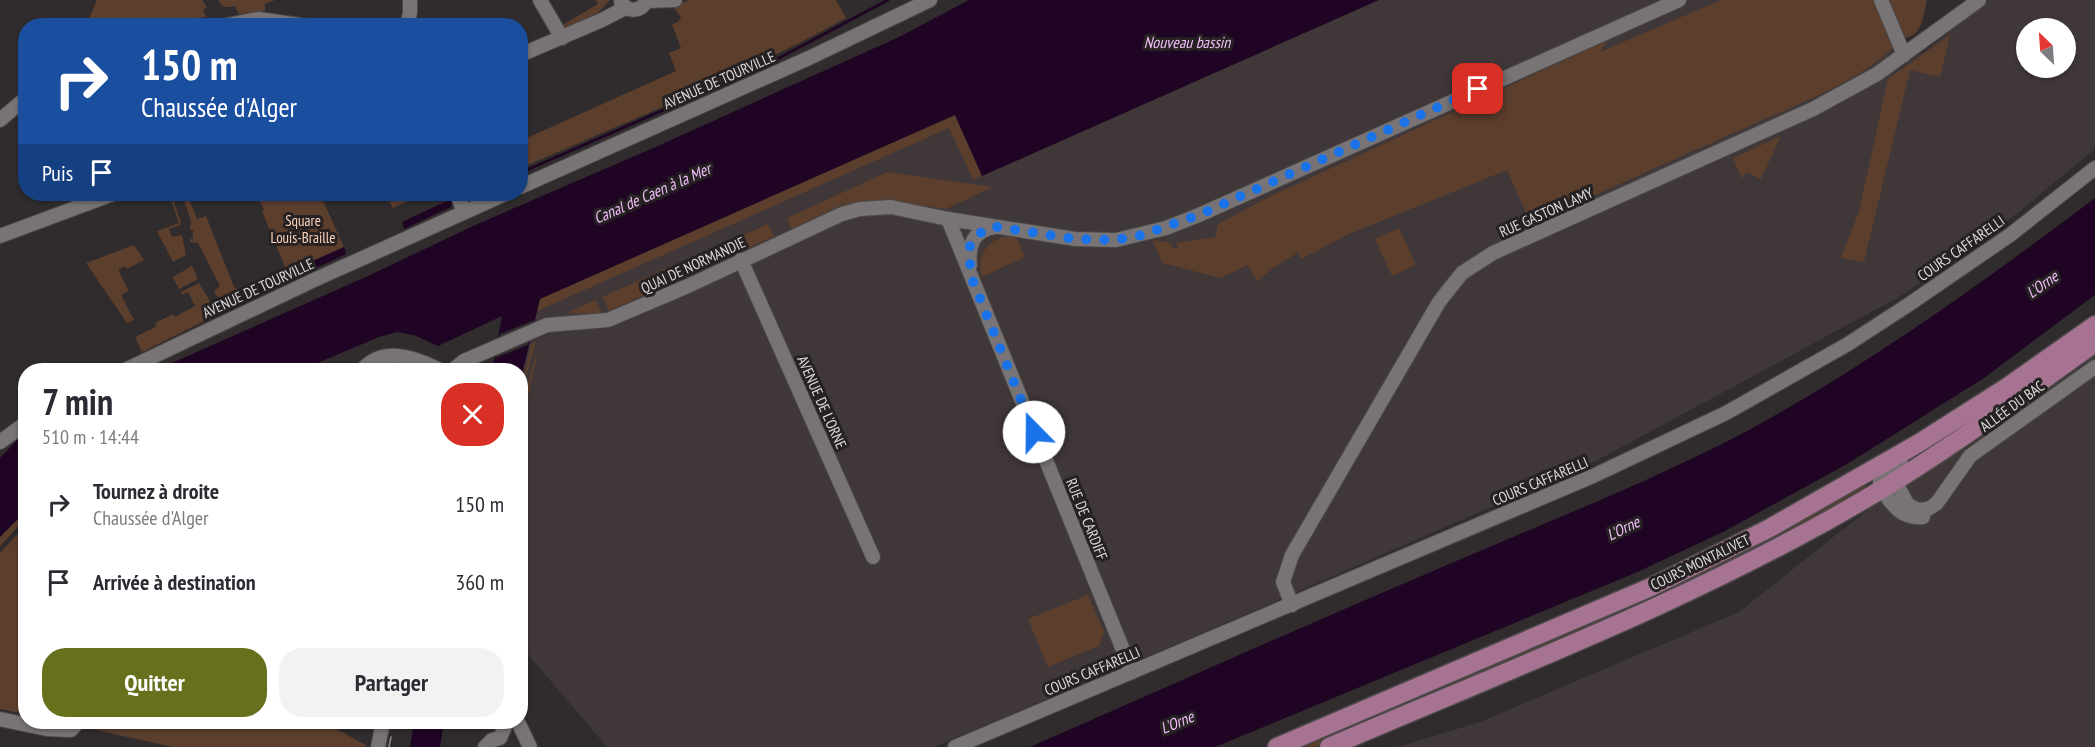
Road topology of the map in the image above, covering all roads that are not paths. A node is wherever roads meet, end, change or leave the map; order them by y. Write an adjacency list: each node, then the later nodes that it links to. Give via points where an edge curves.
1 (410, 0): 10 (street)
2 (540, 0): 11 (street)
3 (647, 0): 4 (street); 9 (street, via 638,9)
4 (675, 0)
5 (930, 0): 17 (street, AVENUE DE TOURVILLE)
6 (1679, 0): 23 (street, QUAI DE NORMANDIE, via 1166,228 1116,240 1075,239)
7 (1881, 0): 13 (street)
8 (1979, 0): 13 (street, RUE GASTON LAMY)
9 (622, 4): 11 (street)
10 (409, 18)
11 (562, 38): 12 (street)
12 (528, 53)
13 (1905, 55): 39 (street, RUE GASTON LAMY, via 1813,109 1493,253 1462,273 1433,312 1292,555 1283,582)
14 (18, 105): 15 (street)
15 (0, 120)
16 (2095, 168): 39 (street, COURS CAFFARELLI, via 2010,235 1908,305 1726,413 1593,476)
17 (528, 183)
18 (94, 201): 24 (street)
19 (460, 201): 21 (street)
20 (489, 201): 21 (street, AVENUE DE TOURVILLE)
21 (464, 212): 29 (street, AVENUE DE TOURVILLE)
22 (948, 219): 23 (street, QUAI DE NORMANDIE); 25 (street, QUAI DE NORMANDIE, via 891,207 860,209); 26 (street, RUE DE CARDIFF)
23 (998, 227): 26 (street, RUE DE CARDIFF, via 987,228 973,239 969,255)
24 (0, 236)
25 (741, 260): 32 (street, QUAI DE NORMANDIE, via 608,320 547,325); 38 (street, AVENUE DE L'ORNE)
26 (972, 279): 40 (street, RUE DE CARDIFF)
27 (2095, 325): 35 (main road, COURS MONTALIVET)
28 (2095, 343): 37 (main road, COURS MONTALIVET)
29 (140, 363)
30 (370, 363): 31 (street, via 387,355)
31 (424, 363)
32 (462, 363)
33 (2095, 367): 37 (street, ALLÉE DU BAC, via 1970,456 1944,503 1932,514 1911,518 1900,513)
34 (18, 429): 36 (street)
35 (1937, 431): 37 (street, via 1935,440 1884,474 1880,482); 50 (main road, COURS MONTALIVET, via 1768,530 1651,587)
36 (0, 442)
37 (1888, 485): 51 (main road, COURS MONTALIVET, via 1659,607)
38 (873, 557)
39 (1292, 605): 40 (street, COURS CAFFARELLI)
40 (1132, 672): 49 (street, COURS CAFFARELLI)
41 (0, 719): 42 (street)
42 (18, 723)
43 (382, 729): 46 (street)
44 (504, 729): 47 (street, via 500,738)
45 (521, 729): 48 (street)
46 (378, 747)
47 (484, 747)
48 (530, 747)
49 (955, 747)
50 (1276, 747)
51 (1329, 747)

